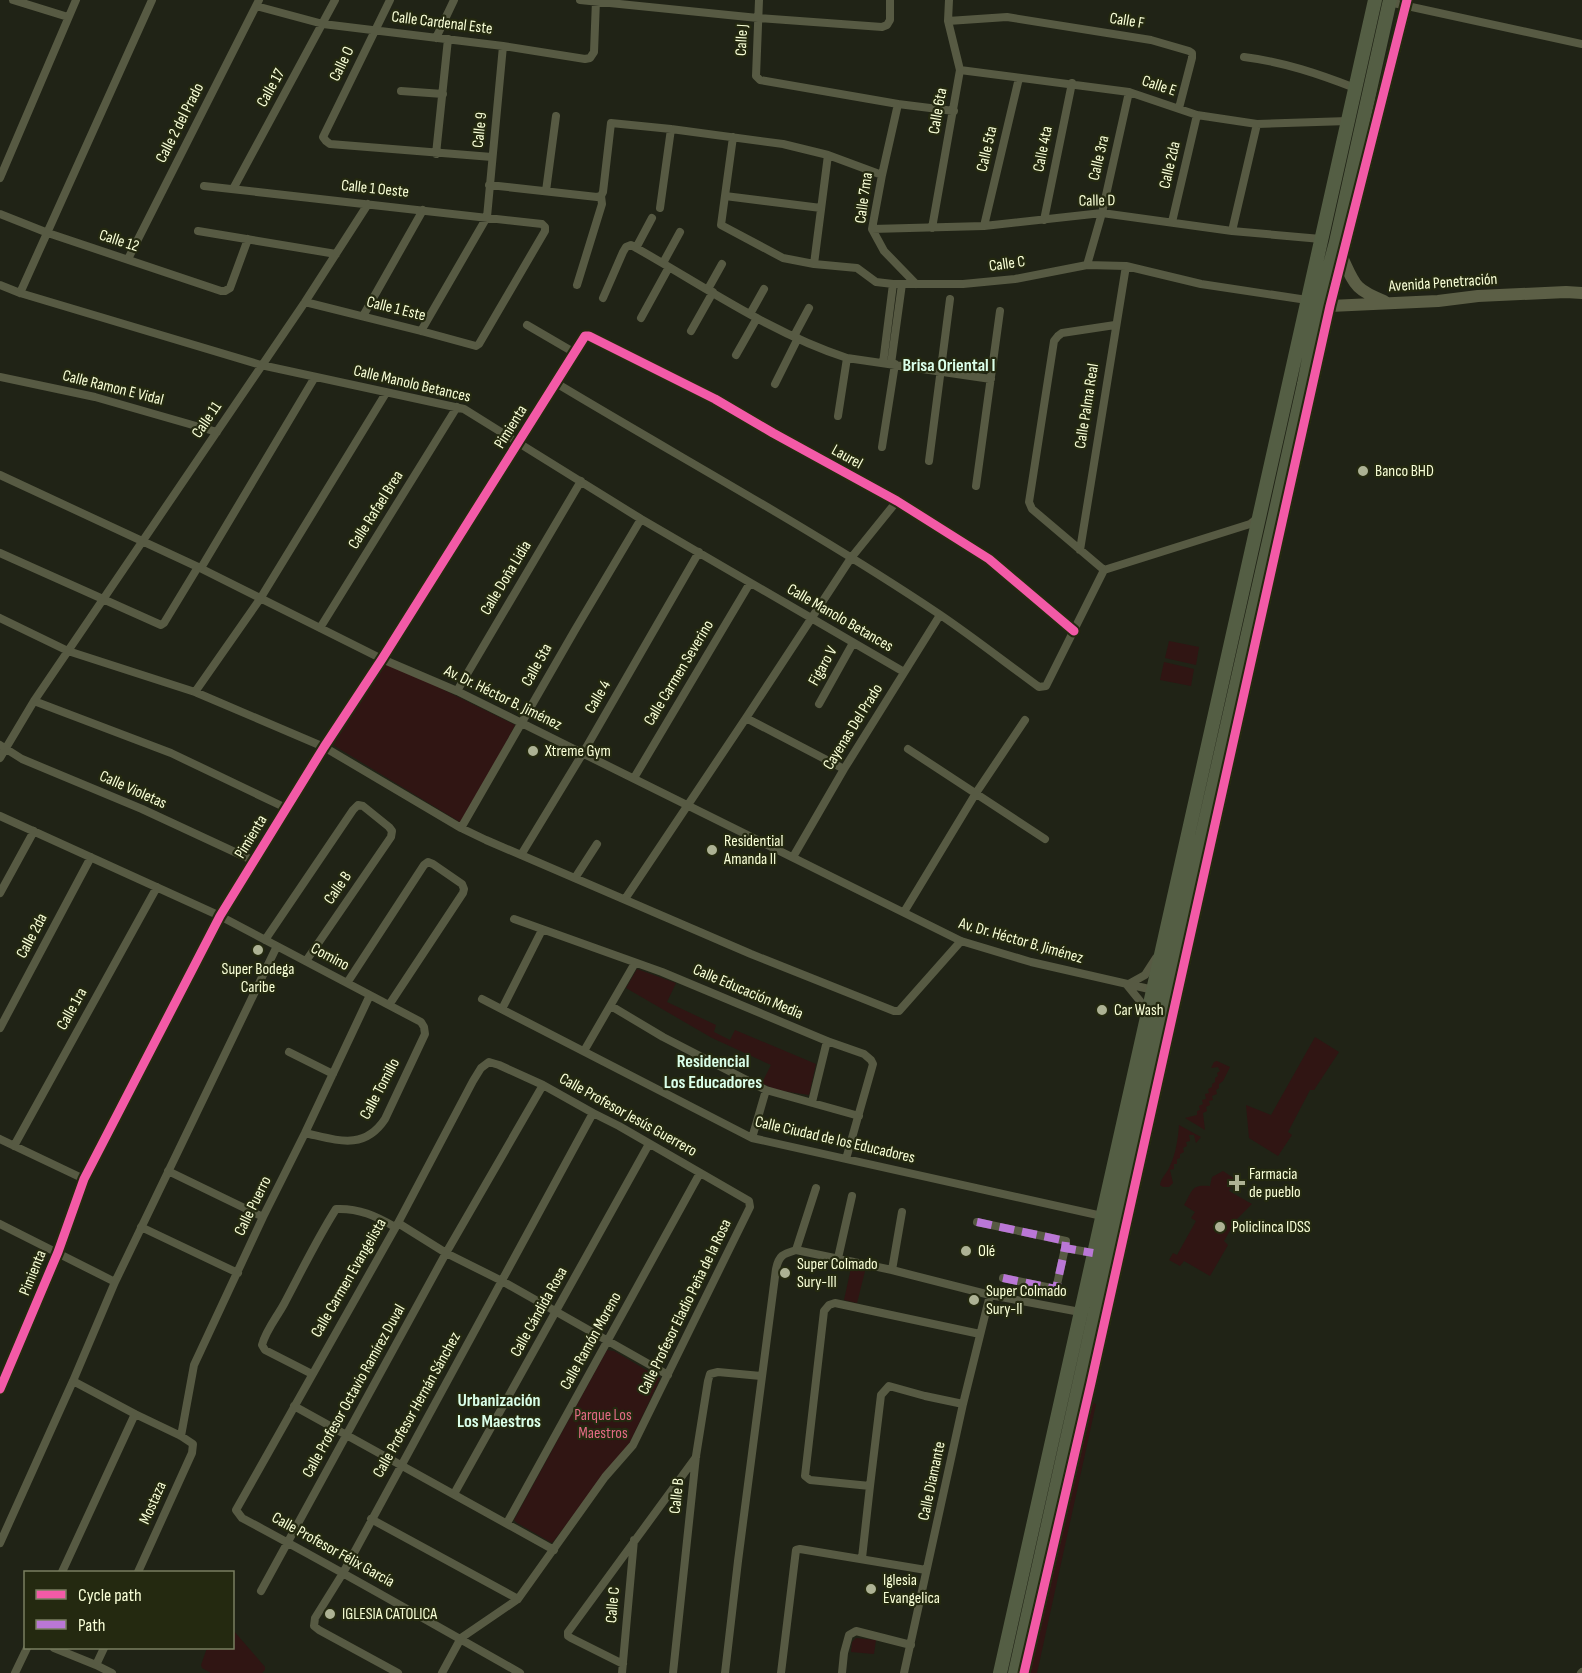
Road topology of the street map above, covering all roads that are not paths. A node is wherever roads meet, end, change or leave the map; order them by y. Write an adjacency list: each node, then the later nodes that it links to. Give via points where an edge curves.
1 (13, 0): 16 (street)
2 (76, 0): 16 (street)
3 (152, 0): 69 (street)
4 (335, 0): 19 (street, Calle 17)
5 (390, 0): 20 (street, Calle O)
6 (454, 0): 21 (street)
7 (580, 0): 12 (street)
8 (759, 0): 17 (street, Calle J)
9 (891, 0): 17 (street, via 890,20 882,27)
10 (949, 0): 18 (street, Calle 6ta)
11 (1375, 0): 29 (main road)
12 (596, 1): 17 (street); 24 (street, Calle Cardenal Este, via 594,52 590,58)
13 (1390, 1): 15 (street); 92 (main road)
14 (258, 3): 19 (street, Calle Cardenal Este); 75 (street, Calle 2 del Prado)
15 (1406, 3): 23 (street); 74 (street)
16 (68, 17): 46 (street)
17 (758, 18): 33 (street, Calle J, via 756,76 760,80)
18 (948, 21): 26 (street, Calle 6ta); 34 (street, Calle F, via 1007,17 1151,40 1190,51 1192,58)
19 (323, 24): 20 (street, Calle Cardenal Este); 49 (street, Calle 17)
20 (375, 30): 21 (street, Calle Cardenal Este); 42 (street, Calle O, via 323,137 330,144)
21 (436, 38): 22 (street, Calle Cardenal Este)
22 (448, 39): 24 (street, Calle Cardenal Este); 32 (street)
23 (1582, 44)
24 (503, 46): 44 (street, Calle 9)
25 (1245, 57): 29 (street, via 1297,67)
26 (960, 70): 27 (street, Calle E); 35 (street, Calle 6ta)
27 (1019, 78): 28 (street, Calle E); 63 (street, Calle 5ta)
28 (1072, 83): 31 (street, Calle E); 61 (street, Calle 4ta)
29 (1355, 88): 38 (main road)
30 (401, 91): 32 (street)
31 (1129, 92): 34 (street, Calle E); 57 (street, Calle 3ra)
32 (443, 94): 42 (street)
33 (898, 104): 35 (street); 45 (street, Calle 7ma)
34 (1179, 108): 36 (street, Calle E)
35 (954, 111): 64 (street, Calle 6ta)
36 (1197, 115): 39 (street, Calle E); 62 (street, Calle 2da)
37 (556, 116): 50 (street)
38 (1348, 121): 39 (street, Calle E); 71 (main road)
39 (1257, 124): 67 (street)
40 (671, 129): 41 (street); 51 (street, via 611,123); 54 (street)
41 (733, 137): 43 (street); 52 (street)
42 (436, 154): 44 (street)
43 (828, 155): 45 (street); 55 (street)
44 (492, 158): 47 (street, Calle 9)
45 (882, 175): 65 (street, Calle 7ma)
46 (0, 177)
47 (489, 184): 50 (street); 59 (street, Calle 9)
48 (204, 186): 49 (street, Calle 1 Oeste)
49 (233, 189): 53 (street, Calle 1 Oeste)
50 (546, 191): 51 (street)
51 (601, 196): 84 (street, via 602,204)
52 (725, 196): 55 (street); 77 (street, Calle C, via 721,225 783,258)
53 (368, 204): 56 (street, Calle 1 Oeste); 73 (street, Calle 11)
54 (660, 208)
55 (821, 208): 77 (street)
56 (423, 210): 59 (street, Calle 1 Oeste); 96 (street)
57 (1102, 213): 61 (street, Calle D); 62 (street, Calle D); 79 (street, Calle 3ra)
58 (0, 214): 69 (street, Calle 12)
59 (487, 217): 101 (street); 105 (street, Calle 1 Oeste, via 543,224 545,231)
60 (652, 218): 72 (street)
61 (1044, 220): 63 (street, Calle D)
62 (1172, 222): 67 (street, Calle D)
63 (984, 226): 64 (street, Calle D)
64 (932, 228): 65 (street, Calle D)
65 (872, 229): 82 (street, Calle 7ma, via 884,251)
66 (198, 231): 70 (street)
67 (1232, 231): 71 (street, Calle D)
68 (680, 232): 78 (street)
69 (48, 233): 75 (street, Calle 12); 87 (street)
70 (248, 239): 73 (street); 75 (street, Calle 12, via 230,288 225,291)
71 (1321, 239): 92 (main road)
72 (636, 248): 78 (street); 89 (street, via 626,247)
73 (336, 254): 91 (street, Calle 11)
74 (1342, 257): 92 (street); 93 (street, via 1359,290)
75 (128, 259)
76 (722, 264): 86 (street)
77 (814, 264): 81 (street, Calle C, via 857,268 876,282)
78 (666, 265): 86 (street); 98 (street)
79 (1087, 265): 80 (street, Calle C); 82 (street, Calle C, via 1015,279)
80 (1126, 266): 92 (street, Calle C, via 1201,284); 99 (street, Calle Palma Real)
81 (897, 284): 82 (street, Calle C); 109 (street)
82 (916, 284)
83 (0, 285): 87 (street, Calle Manolo Betances)
84 (577, 285)
85 (764, 289): 97 (street)
86 (710, 291): 97 (street); 102 (street)
87 (20, 293): 110 (street, Calle Manolo Betances)
88 (1582, 293): 93 (street, Avenida Penetración)
89 (603, 298)
90 (950, 299): 111 (street)
91 (305, 302): 96 (street, Calle 1 Este); 110 (street, Calle 11)
92 (1319, 303): 93 (street, Avenida Penetración); 128 (main road); 192 (main road); 294 (street, via 1093,1373)
93 (1387, 303)
94 (809, 308): 104 (street)
95 (1000, 311): 114 (street)
96 (363, 316): 101 (street, Calle 1 Este)
97 (753, 316): 104 (street); 107 (street)
98 (641, 318)
99 (1115, 325): 131 (street, Calle Palma Real); 131 (street, via 1062,333 1054,341 1029,502)
100 (527, 326): 106 (street)
101 (421, 330): 105 (street, Calle 1 Este, via 473,346)
102 (691, 331)
103 (589, 336): 106 (street, Pimienta, via 585,336); 127 (street, Laurel, via 715,399)
104 (796, 337): 108 (street); 116 (street)
105 (478, 344)
106 (575, 353): 115 (street, Pimienta)
107 (736, 355)
108 (847, 358): 109 (street); 119 (street)
109 (889, 364): 111 (street); 122 (street)
110 (261, 365): 113 (street, Calle Manolo Betances); 120 (street, Calle 11)
111 (941, 371): 114 (street); 123 (street)
112 (0, 377): 120 (street, Calle Ramon E Vidal, via 95,397)
113 (315, 377): 117 (street, Calle Manolo Betances); 135 (street)
114 (991, 379): 126 (street)
115 (556, 384): 121 (street, Pimienta); 134 (street)
116 (775, 384)
117 (386, 393): 118 (street, Calle Manolo Betances); 138 (street)
118 (457, 407): 121 (street, Calle Manolo Betances); 143 (street, Calle Rafael Brea)
119 (838, 416)
120 (217, 432): 130 (street, Calle 11)
121 (519, 442): 125 (street, Calle Manolo Betances); 147 (street, Pimienta)
122 (882, 447)
123 (929, 461)
124 (0, 475): 130 (street, Av. Dr. Héctor B. Jiménez)
125 (581, 481): 129 (street, Calle Manolo Betances); 149 (street, Calle Doña Lidia)
126 (976, 486)
127 (897, 501): 134 (street); 144 (street, Laurel, via 989,559)
128 (1260, 516): 136 (street, via 1250,524); 185 (main road)
129 (641, 519): 132 (street, Calle Manolo Betances); 155 (street, Calle 5ta)
130 (143, 542): 135 (street, Av. Dr. Héctor B. Jiménez); 139 (street, Calle 11)
131 (1080, 550): 136 (street)
132 (699, 552): 137 (street, Calle Manolo Betances); 159 (street, Calle 4)
133 (0, 553): 139 (street)
134 (851, 558): 140 (street); 142 (street)
135 (200, 568): 138 (street, Av. Dr. Héctor B. Jiménez); 139 (street, via 163,625)
136 (1104, 570): 144 (street)
137 (750, 583): 142 (street, Calle Manolo Betances); 162 (street, Calle Carmen Severino)
138 (260, 598): 143 (street, Av. Dr. Héctor B. Jiménez); 150 (street)
139 (104, 599): 146 (street, Calle 11)
140 (940, 615): 144 (street, via 1039,687 1046,686); 148 (street, Cayenas Del Prado)
141 (0, 618): 146 (street)
142 (810, 619): 145 (street, Calle Manolo Betances); 153 (street)
143 (320, 628): 147 (street, Av. Dr. Héctor B. Jiménez)
144 (1074, 631)
145 (853, 643): 148 (street, Calle Manolo Betances); 152 (street, Figaro V)
146 (68, 651): 150 (street); 151 (street, Calle 11)
147 (382, 660): 149 (street, Av. Dr. Héctor B. Jiménez); 157 (street, Pimienta)
148 (904, 672): 161 (street, Cayenas Del Prado)
149 (457, 691): 155 (street, Av. Dr. Héctor B. Jiménez)
150 (195, 692): 157 (street)
151 (34, 701): 156 (street, Calle 11); 165 (street, via 171,753)
152 (819, 704)
153 (746, 718): 161 (street); 164 (street)
154 (1025, 720): 163 (street)
155 (522, 723): 159 (street, Av. Dr. Héctor B. Jiménez); 167 (street, Calle 5ta)
156 (3, 747): 160 (street, Calle 11); 174 (street, Calle Violetas, via 22,759)
157 (324, 747): 165 (street, Pimienta); 167 (street)
158 (908, 749): 163 (street)
159 (583, 753): 162 (street, Av. Dr. Héctor B. Jiménez); 171 (street, Calle 4)
160 (0, 758)
161 (844, 769): 173 (street, Cayenas Del Prado)
162 (634, 778): 164 (street, Av. Dr. Héctor B. Jiménez)
163 (976, 793): 169 (street); 179 (street)
164 (687, 806): 173 (street, Av. Dr. Héctor B. Jiménez); 178 (street)
165 (286, 808): 174 (street, Pimienta)
166 (0, 816): 168 (street, Comino)
167 (461, 828): 171 (street)
168 (34, 831): 172 (street, Comino); 177 (street)
169 (1045, 839)
170 (597, 844): 175 (street)
171 (521, 855): 175 (street)
172 (91, 857): 176 (street, Comino); 200 (street, Calle 2da)
173 (793, 857): 179 (street, Av. Dr. Héctor B. Jiménez)
174 (254, 861): 180 (street, Pimienta)
175 (575, 878): 178 (street)
176 (156, 887): 180 (street, Comino); 215 (street, Calle 1ra)
177 (0, 893)
178 (624, 899): 184 (street, via 897,1012)
179 (904, 912): 184 (street, Av. Dr. Héctor B. Jiménez)
180 (220, 916): 183 (street, Comino); 219 (street, Pimienta)
181 (514, 919): 182 (street, Calle Educación Media)
182 (542, 930): 188 (street, Calle Educación Media); 197 (street)
183 (265, 940): 186 (street, Comino); 187 (street, Calle B, via 353,810 363,806 389,826 391,837)
184 (961, 941): 190 (street, Av. Dr. Héctor B. Jiménez)
185 (1162, 944): 190 (street, via 1145,975); 191 (main road)
186 (277, 946): 187 (street, Comino); 217 (street)
187 (306, 961): 189 (street, Comino)
188 (635, 963): 196 (street); 201 (street, Calle Educación Media)
189 (347, 983): 193 (street, Comino); 195 (street, via 424,865 433,864 462,884 464,893)
190 (1127, 985): 191 (street, Av. Dr. Héctor B. Jiménez); 198 (street)
191 (1152, 990): 192 (street, Av. Dr. Héctor B. Jiménez); 198 (main road)
192 (1167, 993): 293 (main road)
193 (370, 995): 195 (street, Comino); 205 (street, Calle Puerro)
194 (482, 999): 197 (street, Calle Ciudad de los Educadores)
195 (389, 1005): 199 (street, Comino)
196 (610, 1006): 202 (street); 207 (street)
197 (502, 1009): 202 (street, Calle Ciudad de los Educadores)
198 (1146, 1014): 224 (main road)
199 (424, 1027): 211 (street, Calle Tomillo, via 425,1034 378,1129 358,1141)
200 (0, 1028)
201 (827, 1041): 208 (street); 210 (street, Calle Educación Media, via 871,1059 873,1065)
202 (584, 1051): 212 (street, Calle Ciudad de los Educadores)
203 (289, 1052): 205 (street)
204 (489, 1062): 206 (street, Calle Profesor Jesús Guerrero); 228 (street, Calle Carmen Evangelista, via 473,1081)
205 (333, 1074): 211 (street, Calle Puerro)
206 (543, 1085): 209 (street, Calle Profesor Jesús Guerrero); 233 (street, Calle Profesor Octavio Ramírez Duval)
207 (766, 1090): 208 (street); 212 (street)
208 (812, 1102): 210 (street)
209 (593, 1113): 214 (street, Calle Profesor Jesús Guerrero); 239 (street, Calle Profesor Hernán Sánchez)
210 (859, 1116): 216 (street, Calle Educación Media)
211 (305, 1133): 225 (street, Calle Puerro)
212 (752, 1138): 216 (street, Calle Ciudad de los Educadores)
213 (0, 1139): 215 (street)
214 (650, 1144): 218 (street, Calle Profesor Jesús Guerrero); 242 (street, Calle Cándida Rosa)
215 (14, 1146): 219 (street)
216 (846, 1159): 224 (street, Calle Ciudad de los Educadores)
217 (168, 1171): 225 (street); 229 (street)
218 (700, 1173): 222 (street, Calle Profesor Jesús Guerrero); 245 (street, Calle Ramón Moreno)
219 (84, 1179): 232 (street, Pimienta)
220 (816, 1188): 231 (street)
221 (852, 1196): 235 (street)
222 (749, 1201): 247 (street, Calle Profesor Eladio Peña de la Rosa, via 750,1207)
223 (902, 1212): 236 (street)
224 (1102, 1216): 234 (main road)
225 (263, 1217): 237 (street, Calle Puerro)
226 (977, 1222): 230 (street, via 1066,1241)
227 (0, 1224): 232 (street)
228 (396, 1225): 233 (street); 246 (street, Calle Carmen Evangelista); 246 (street, via 349,1208 336,1209 325,1226 262,1345)
229 (141, 1227): 237 (street); 240 (street)
230 (1065, 1248): 234 (street); 238 (street, via 1056,1289)
231 (796, 1250): 235 (street); 248 (street, via 784,1253 778,1261)
232 (58, 1252): 240 (street); 250 (street, Pimienta)
233 (446, 1253): 239 (street); 254 (street, Calle Profesor Octavio Ramírez Duval)
234 (1094, 1253): 243 (main road)
235 (838, 1258): 236 (street)
236 (892, 1270): 241 (street)
237 (238, 1273): 255 (street, Calle Puerro, via 194,1365)
238 (1003, 1278)
239 (502, 1281): 242 (street); 257 (street, Calle Profesor Hernán Sánchez)
240 (115, 1282): 249 (street)
241 (990, 1295): 243 (street); 244 (street, Calle Diamante)
242 (557, 1311): 245 (street); 259 (street, Calle Cándida Rosa)
243 (1080, 1312): 292 (main road)
244 (980, 1334): 251 (street, Calle Diamante); 258 (street, via 835,1303 824,1311 805,1476 810,1480)
245 (608, 1341): 247 (street); 262 (street, Calle Ramón Moreno)
246 (312, 1374): 252 (street, Calle Carmen Evangelista)
247 (668, 1375): 266 (street, Calle Profesor Eladio Peña de la Rosa, via 633,1445 605,1477)
248 (761, 1376): 256 (street, Calle B, via 710,1374); 288 (street)
249 (73, 1381): 253 (street); 265 (street)
250 (0, 1389)
251 (963, 1404): 258 (street, via 889,1386 884,1390); 268 (street, Calle Diamante)
252 (294, 1406): 254 (street); 260 (street, Calle Carmen Evangelista)
253 (135, 1414): 255 (street); 269 (street)
254 (347, 1435): 257 (street); 264 (street, Calle Profesor Octavio Ramírez Duval)
255 (182, 1436): 270 (street, Mostaza, via 193,1444 192,1453)
256 (696, 1456): 263 (street); 287 (street, Calle B)
257 (401, 1465): 259 (street); 261 (street, Calle Profesor Hernán Sánchez)
258 (870, 1486): 267 (street)
259 (454, 1494): 262 (street)
260 (236, 1510): 264 (street, Calle Profesor Félix García, via 242,1518)
261 (371, 1519): 271 (street, Calle Profesor Hernán Sánchez); 273 (street)
262 (507, 1523): 266 (street)
263 (634, 1540): 280 (street, Calle C); 280 (street, via 568,1632 568,1636)
264 (288, 1542): 271 (street, Calle Profesor Félix García); 272 (street, Calle Profesor Octavio Ramírez Duval)
265 (0, 1544)
266 (554, 1550): 273 (street, Calle Profesor Eladio Peña de la Rosa)
267 (862, 1558): 268 (street); 289 (street, via 796,1550)
268 (926, 1570): 275 (street, Calle Diamante)
269 (65, 1571)
270 (138, 1571)
271 (343, 1573): 274 (street, Calle Profesor Félix García); 284 (street, Calle Profesor Hernán Sánchez, via 314,1626)
272 (261, 1591)
273 (518, 1599): 274 (street, Calle Profesor Eladio Peña de la Rosa)
274 (461, 1638): 281 (street, Calle Profesor Félix García); 285 (street, Calle Profesor Eladio Peña de la Rosa)
275 (911, 1645): 290 (street, via 856,1631 849,1635); 291 (street, Calle Diamante)
276 (26, 1649): 282 (street)
277 (59, 1649): 279 (street)
278 (103, 1649): 279 (street)
279 (96, 1665): 283 (street)
280 (622, 1668)
281 (510, 1670): 286 (street, Calle Profesor Félix García)
282 (15, 1673)
283 (112, 1673)
284 (398, 1673)
285 (442, 1673)
286 (520, 1673)
287 (673, 1673)
288 (725, 1673)
289 (781, 1673)
290 (842, 1673)
291 (904, 1673)
292 (1000, 1673)
293 (1015, 1673)
294 (1024, 1673)

